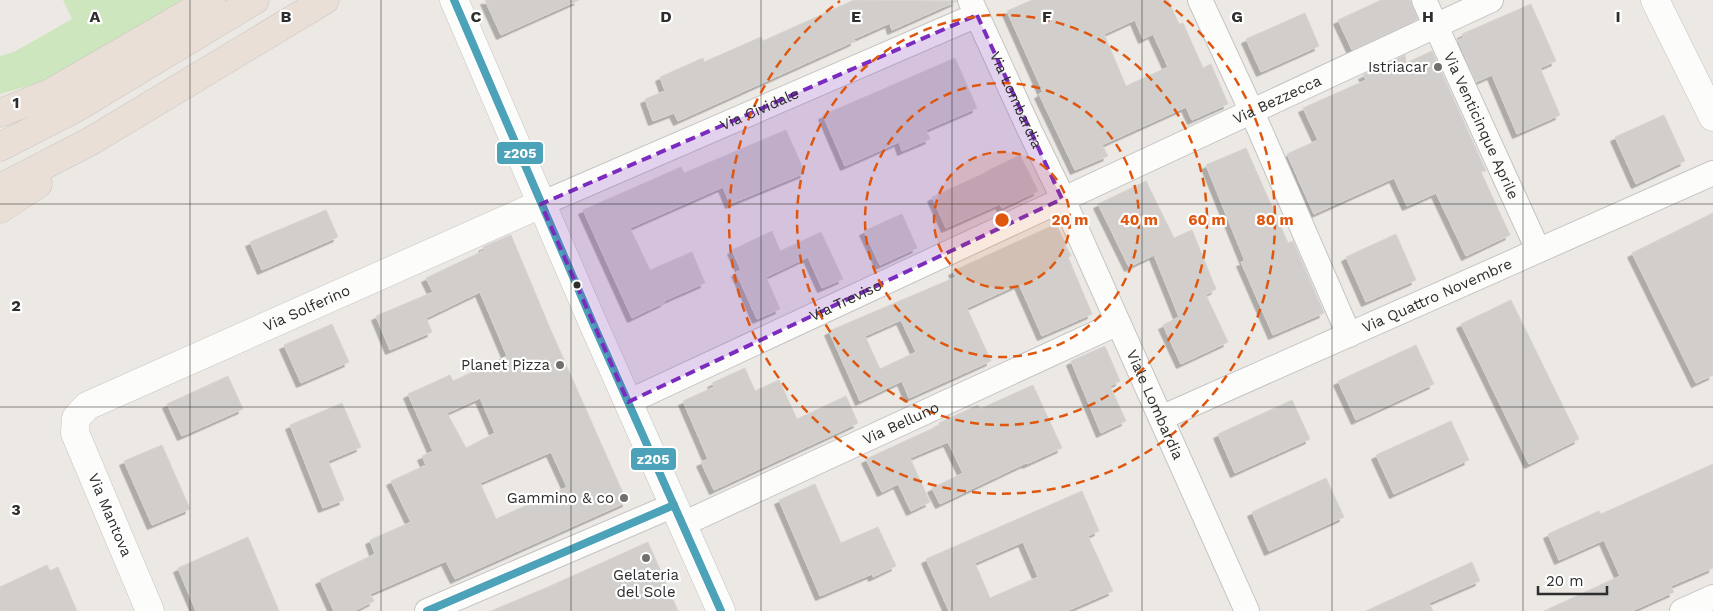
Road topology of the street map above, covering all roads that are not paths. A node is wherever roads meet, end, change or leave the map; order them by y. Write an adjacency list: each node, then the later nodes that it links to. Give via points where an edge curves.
1 (211, 0): 12 (highway, via 50,93)
2 (255, 0): 15 (highway, via 76,108)
3 (325, 0): 14 (highway)
4 (454, 0): 19 (street)
5 (1200, 0): 11 (street)
6 (1424, 0): 10 (street, Via Venticinque Aprile)
7 (1491, 0): 10 (street, Via Bezzecca)
8 (1655, 0): 13 (street)
9 (973, 8): 18 (street, Via Lombardia); 19 (street, Via Cividale)
10 (1436, 26): 11 (street, Via Bezzecca); 21 (street, Via Venticinque Aprile)
11 (1252, 112): 18 (street, Via Bezzecca); 23 (street)
12 (0, 113)
13 (1713, 117)
14 (91, 141): 17 (highway); 20 (highway, via 46,179)
15 (0, 147)
16 (1713, 173): 21 (street, Via Quattro Novembre)
17 (0, 188)
18 (1062, 198): 22 (street, Viale Lombardia); 24 (street, Via Treviso)
19 (541, 204): 24 (street); 25 (street, Via Solferino, via 87,406)
20 (0, 210)
21 (1538, 250): 23 (street, Via Quattro Novembre)
22 (1118, 323): 26 (street, Viale Lombardia); 27 (street, Via Belluno)
23 (1349, 335): 26 (street, Via Quattro Novembre)
24 (628, 402): 27 (street)
25 (76, 418): 29 (street, Via Mantova, via 75,433)
26 (1161, 418): 32 (street, Viale Lombardia)
27 (679, 514): 30 (street, Via Belluno); 31 (street)
28 (1713, 598): 33 (street)
29 (150, 611)
30 (427, 611)
31 (721, 611)
32 (1247, 611)
33 (1682, 611)

